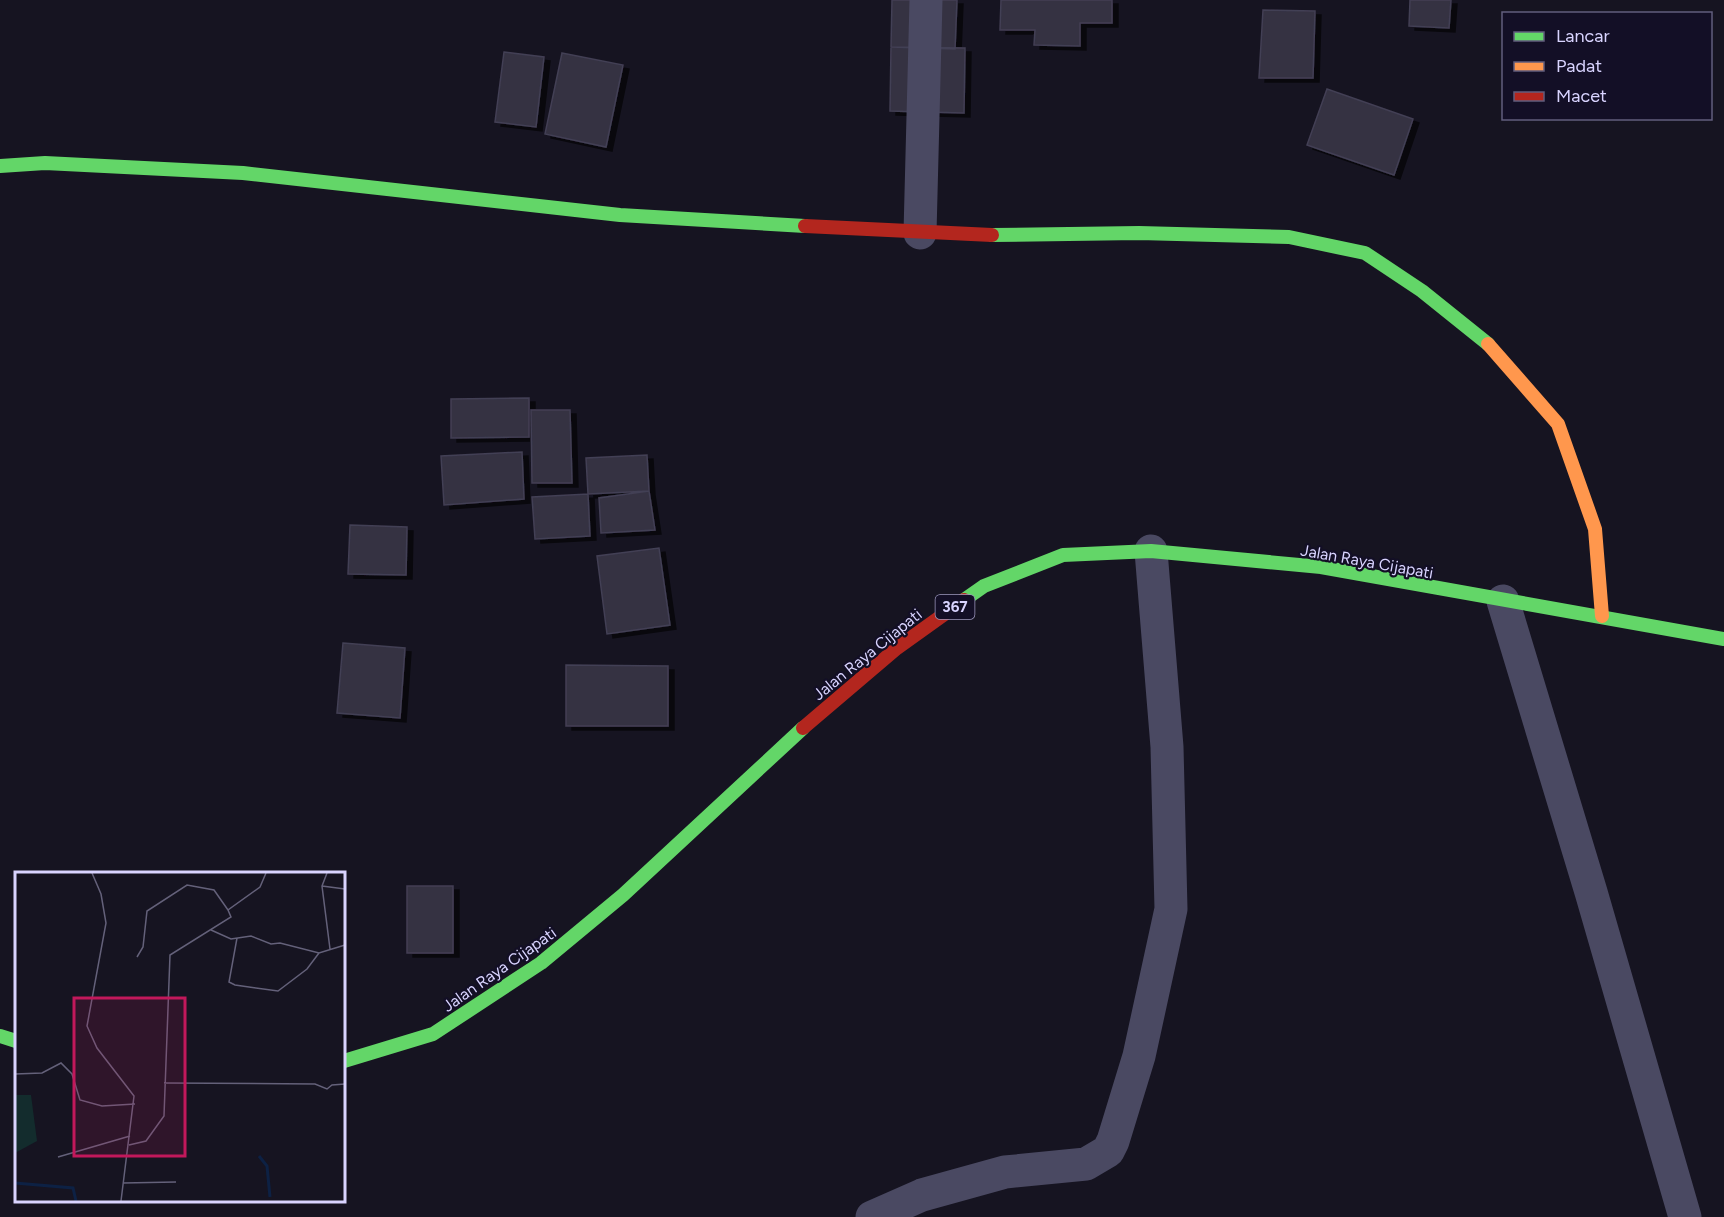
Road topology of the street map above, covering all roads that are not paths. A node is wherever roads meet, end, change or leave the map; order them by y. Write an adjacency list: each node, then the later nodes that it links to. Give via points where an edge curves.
1 (926, 0): 3 (street)
2 (0, 166): 3 (street, via 45,163 243,173 620,215)
3 (921, 233): 6 (street, via 1289,237 1365,253 1422,291 1494,349 1558,424 1595,529)
4 (1152, 551): 5 (street, Jalan Raya Cijapati / 367, via 1321,567); 10 (street, Jalan Raya Cijapati / 367, via 1063,555 984,586 897,648 780,747 623,895 541,963 433,1034); 11 (street, via 1167,747 1171,909 1139,1056 1113,1141 1108,1151 1086,1164 1005,1172 922,1195)
5 (1503, 602): 6 (street, Jalan Raya Cijapati / 367); 12 (street)
6 (1602, 616): 7 (street, Jalan Raya Cijapati / 367)
7 (1724, 639)
8 (0, 1036): 9 (street)
9 (15, 1041)
10 (345, 1060)
11 (872, 1217)
12 (1685, 1217)

